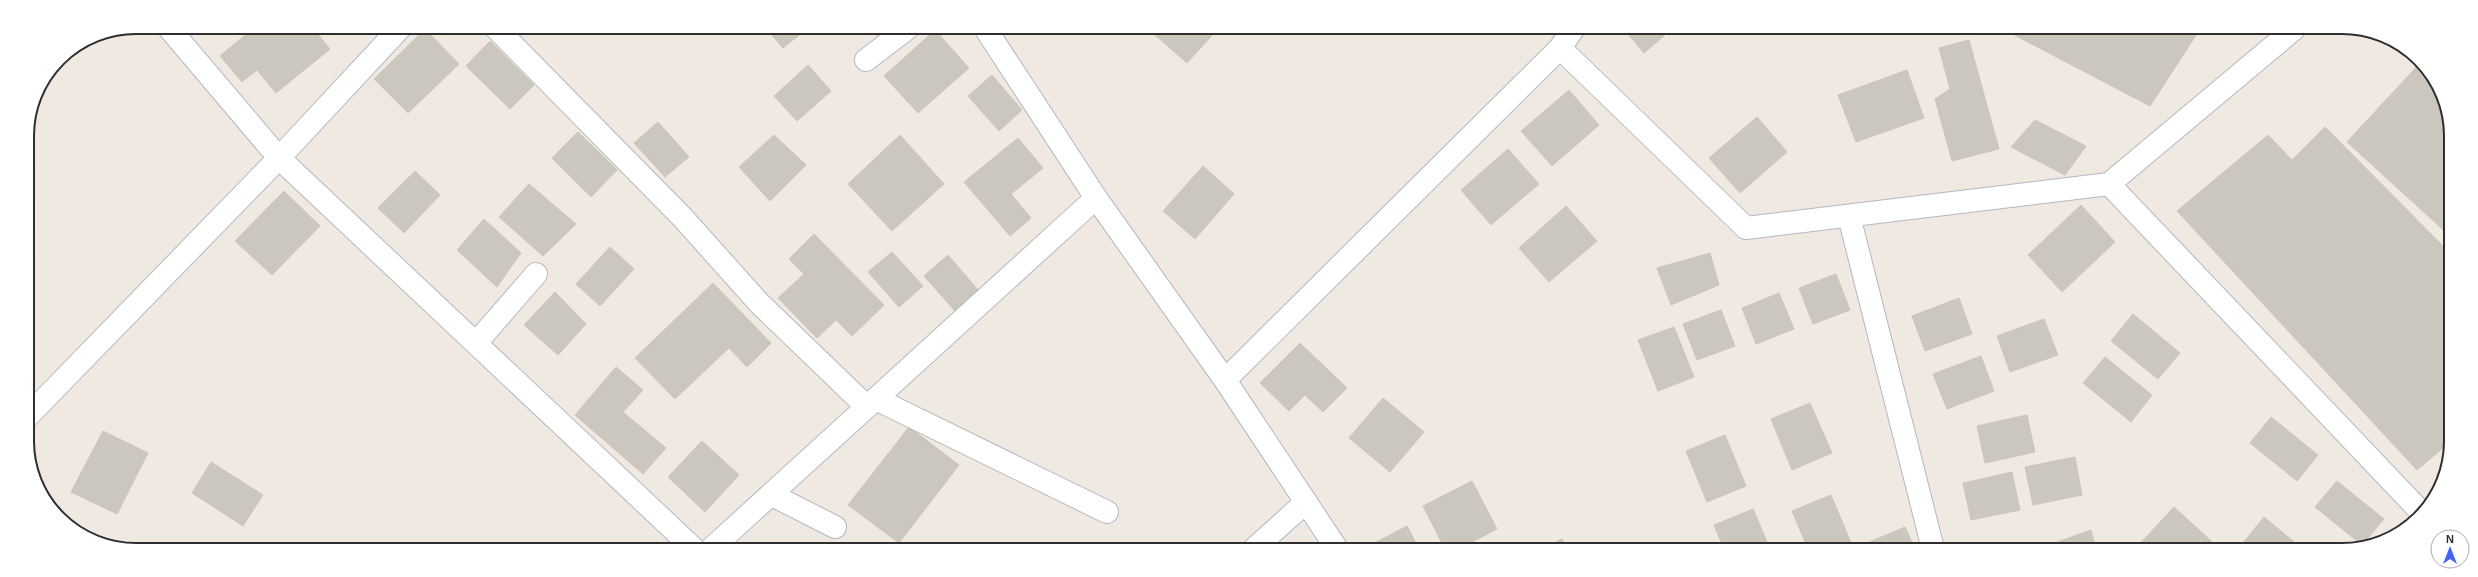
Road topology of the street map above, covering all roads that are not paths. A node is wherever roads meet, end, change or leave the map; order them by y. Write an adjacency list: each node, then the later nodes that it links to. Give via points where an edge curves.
1 (174, 34): 10 (street)
2 (394, 34): 10 (street)
3 (502, 34): 17 (street, via 683,218 758,303)
4 (900, 34): 9 (street)
5 (989, 34): 12 (street)
6 (1570, 34): 8 (street)
7 (2288, 34): 11 (street)
8 (1560, 48): 13 (street, via 1746,228); 16 (street)
9 (866, 60)
10 (279, 158): 15 (street); 18 (street)
11 (2109, 184): 13 (street); 21 (street)
12 (1096, 198): 16 (street); 17 (street)
13 (1849, 216): 28 (street)
14 (536, 274): 15 (street)
15 (476, 343): 24 (street)
16 (1225, 380): 20 (street)
17 (872, 403): 19 (street); 22 (street)
18 (34, 410)
19 (772, 495): 23 (street); 25 (street)
20 (1306, 502): 26 (street); 27 (street)
21 (2418, 509)
22 (1107, 512)
23 (835, 528)
24 (688, 543)
25 (718, 543)
26 (1261, 543)
27 (1334, 543)
28 (1931, 543)

